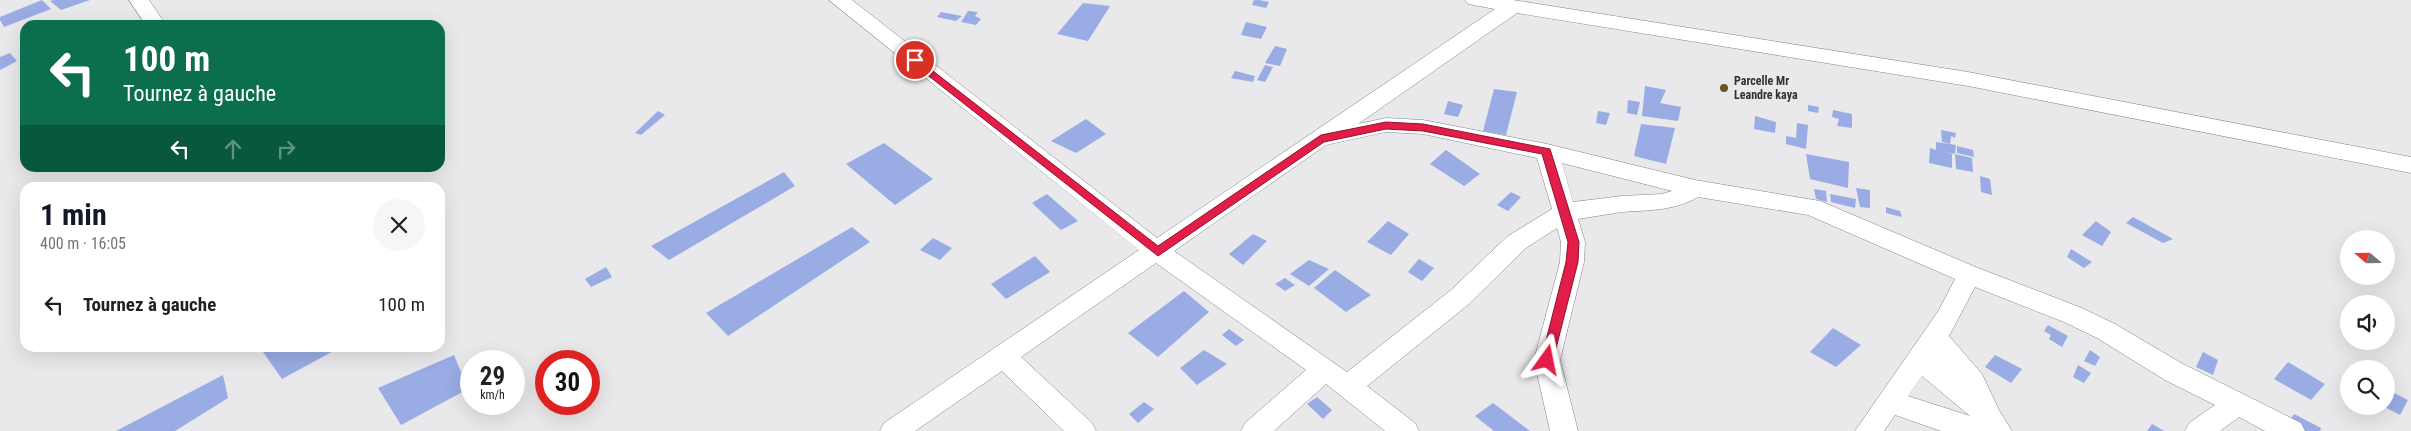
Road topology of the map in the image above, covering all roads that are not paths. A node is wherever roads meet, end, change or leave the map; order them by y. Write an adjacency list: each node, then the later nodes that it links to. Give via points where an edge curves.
1 (139, 0): 5 (street)
2 (839, 0): 11 (street)
3 (1475, 0): 4 (street)
4 (1512, 6): 6 (street); 8 (street, via 1968,79)
5 (153, 20)
6 (1321, 139): 7 (street, via 1386,125 1423,128); 11 (street)
7 (1546, 152): 9 (street); 10 (street)
8 (2411, 165)
9 (1695, 188): 10 (street, via 1678,198 1662,202); 12 (street, via 1812,206)
10 (1564, 212): 16 (street, via 1518,242 1460,297); 24 (street, via 1574,242 1572,262 1547,360)
11 (1158, 252): 14 (street); 15 (street)
12 (1968, 275): 13 (street, via 1949,316); 18 (street, via 2090,323 2174,372)
13 (1926, 348): 17 (street); 19 (street)
14 (1004, 357): 20 (street); 21 (street)
15 (1325, 369): 16 (street); 22 (street)
16 (1347, 387): 23 (street)
17 (1889, 401): 19 (street, via 1948,422); 25 (street)
18 (2238, 404): 26 (street); 27 (street)
19 (1990, 425)
20 (894, 431)
21 (1082, 431)
22 (1255, 431)
23 (1405, 431)
24 (1564, 431)
25 (1869, 431)
26 (2199, 431)
27 (2291, 431)

